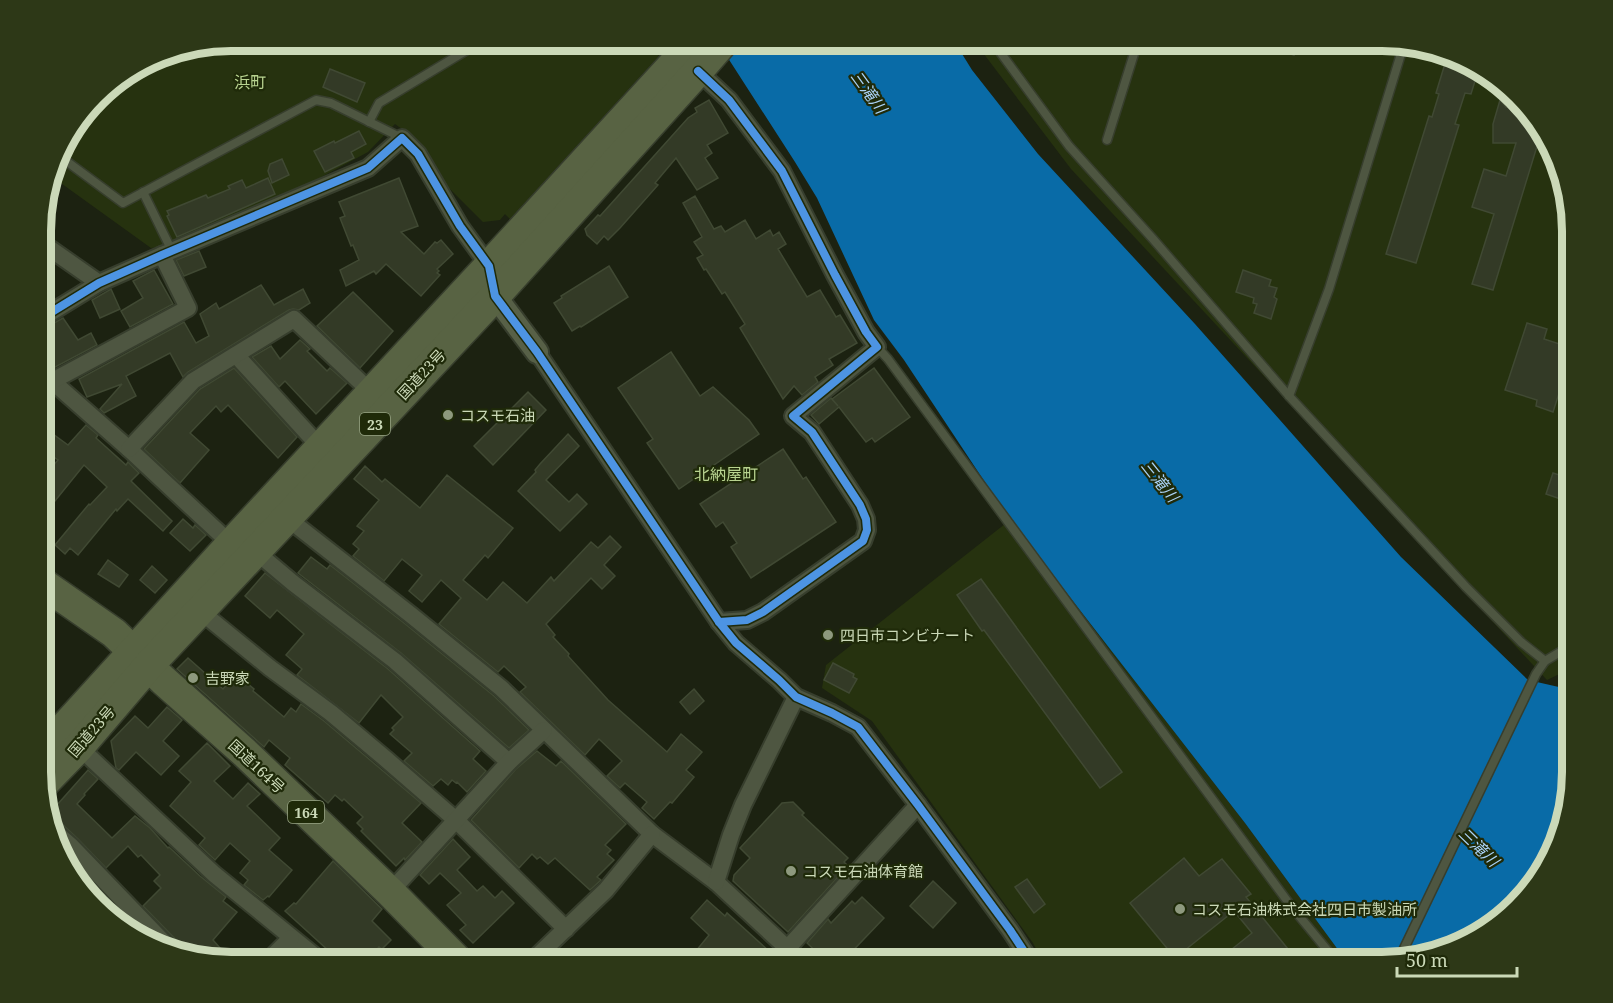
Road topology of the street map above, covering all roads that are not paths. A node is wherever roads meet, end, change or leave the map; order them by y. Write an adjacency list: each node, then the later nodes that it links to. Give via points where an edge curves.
1 (464, 51): 8 (lane, via 379,103)
2 (697, 51): 15 (highway, 国道23号 / 23)
3 (697, 51): 17 (highway, 国道23号 / 23)
4 (700, 51): 19 (street, via 729,100 782,171)
5 (1000, 51): 25 (lane, via 1069,146)
6 (1135, 51): 10 (lane)
7 (1401, 53): 25 (lane, via 1329,289)
8 (369, 122): 9 (lane); 12 (lane, via 316,100)
9 (402, 138): 14 (street, via 368,168); 15 (street, via 418,154 460,226)
10 (1107, 141)
11 (66, 161): 12 (lane, via 123,203)
12 (143, 192): 14 (lane)
13 (51, 249): 16 (street)
14 (167, 253): 16 (street); 22 (street, via 188,308)
15 (489, 266): 17 (street); 24 (highway, 国道23号 / 23)
16 (99, 283): 18 (street)
17 (495, 296): 20 (street); 28 (highway, 国道23号 / 23)
18 (51, 312)
19 (877, 347): 32 (street, via 793,416 812,432 860,505 867,530 863,541 763,612 747,620); 60 (lane, via 1290,906)
20 (537, 352): 32 (street)
21 (236, 355): 24 (street, via 294,319); 26 (street); 27 (street, via 193,381)
22 (51, 382)
23 (51, 387): 27 (street)
24 (372, 393): 26 (highway, 国道23号 / 23)
25 (1289, 396): 35 (lane, via 1467,587)
26 (321, 448): 29 (highway, 国道23号 / 23)
27 (129, 449): 29 (street)
28 (287, 518): 29 (highway, 国道23号 / 23); 37 (street, via 501,688)
29 (243, 547): 31 (highway, 国道23号 / 23); 34 (highway, 国道23号 / 23); 40 (street, via 395,661)
30 (51, 589): 34 (highway, 国道164号 / 164, via 114,633)
31 (200, 612): 34 (highway, 国道23号 / 23); 43 (street, via 331,713)
32 (719, 622): 36 (street, via 736,643)
33 (1562, 651): 35 (lane)
34 (141, 658): 38 (highway, 国道23号 / 23); 39 (highway, 国道23号 / 23); 47 (highway, 国道164号 / 164)
35 (1545, 661): 52 (lane)
36 (796, 697): 42 (street, via 858,727); 46 (street, via 743,805)
37 (544, 730): 40 (street); 44 (street)
38 (51, 743)
39 (79, 747): 41 (highway, 国道23号 / 23); 50 (street, via 214,874)
40 (509, 762): 43 (street)
41 (51, 775)
42 (918, 805): 51 (street); 59 (street)
43 (456, 820): 47 (street); 48 (street)
44 (652, 834): 46 (street); 48 (street, via 606,890)
45 (66, 841): 49 (street)
46 (716, 882): 51 (street)
47 (390, 892): 55 (highway, 国道164号 / 164)
48 (566, 930): 56 (street)
49 (158, 936)
50 (291, 938): 53 (street); 54 (street)
51 (787, 949): 57 (street); 58 (street)
52 (1403, 951)
53 (278, 952)
54 (309, 952)
55 (449, 952)
56 (542, 952)
57 (784, 952)
58 (790, 952)
59 (1024, 952)
60 (1329, 952)

